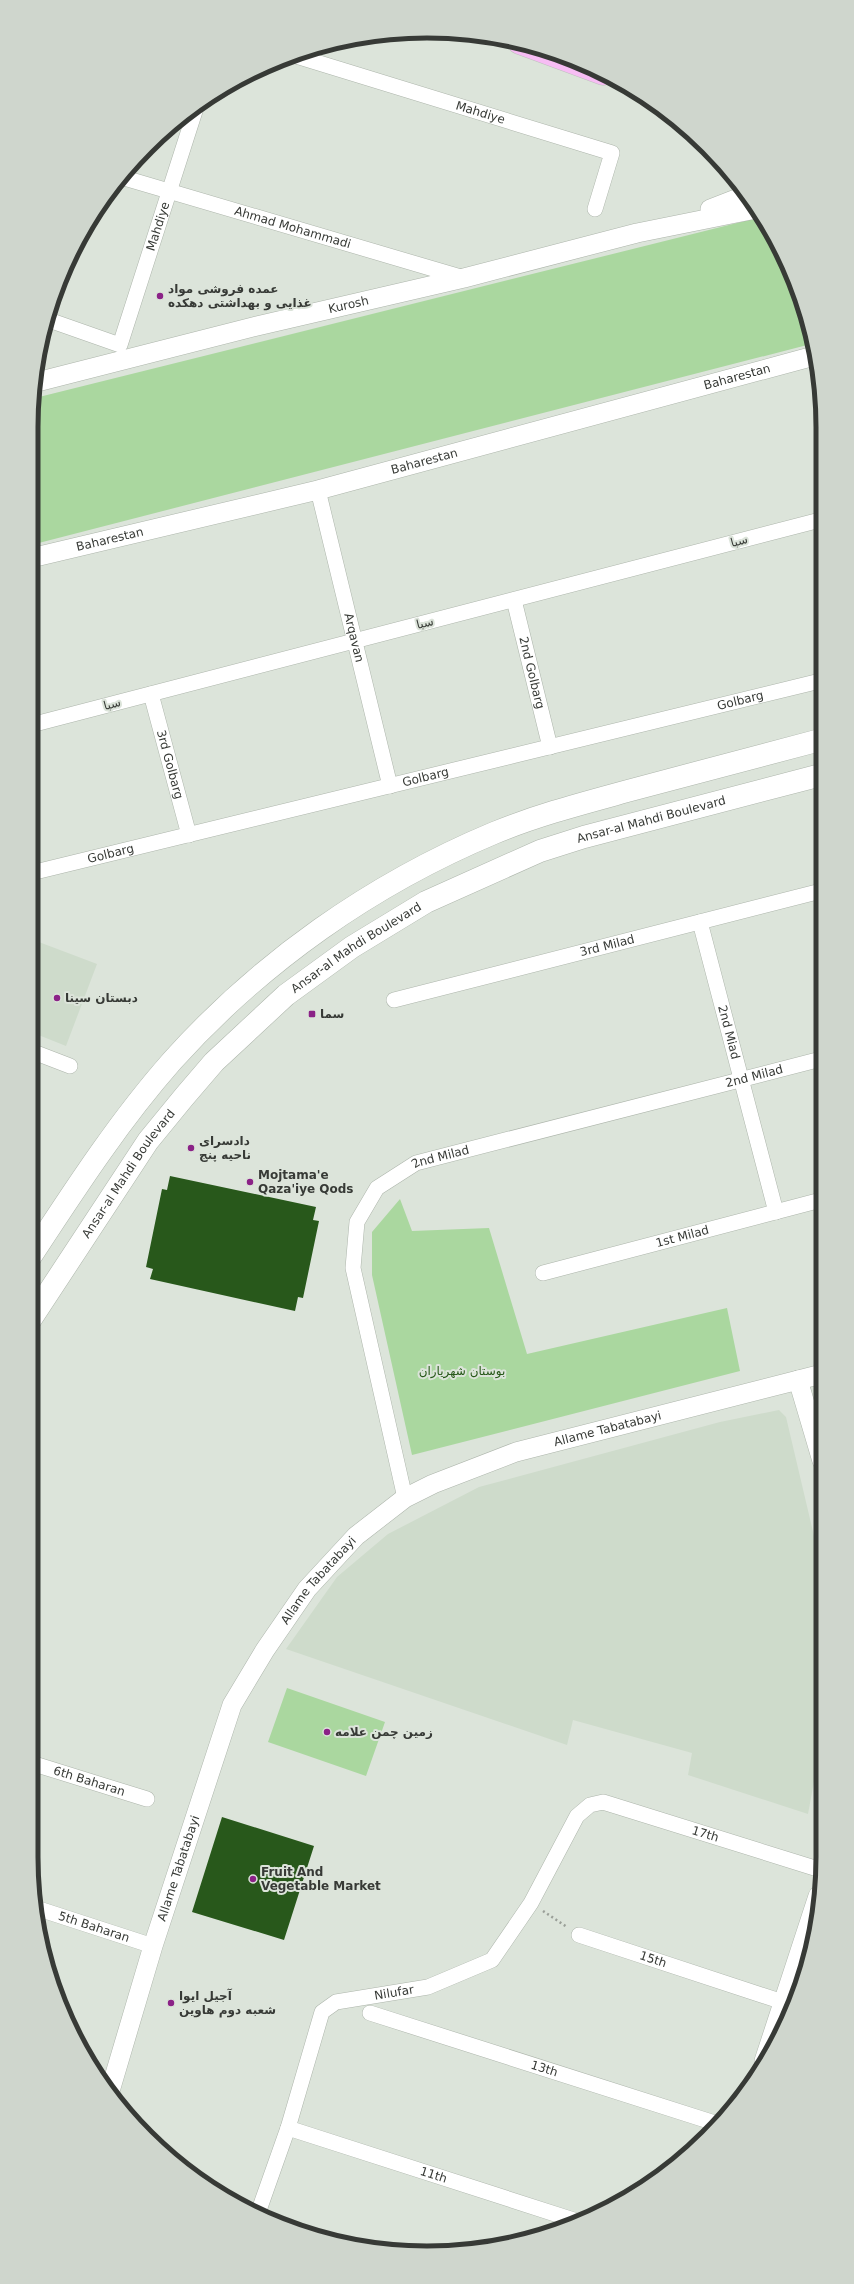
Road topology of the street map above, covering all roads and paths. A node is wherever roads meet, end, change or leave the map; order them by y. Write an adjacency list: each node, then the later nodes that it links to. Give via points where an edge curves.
1 (304, 58): 6 (street, Mahdiye, via 612,153)
2 (194, 116): 4 (street, Mahdiye)
3 (128, 179): 4 (street, Ahmad Mohammadi)
4 (169, 192): 9 (street, Ahmad Mohammadi); 10 (street, Mahdiye, via 120,346)
5 (741, 197): 8 (street)
6 (595, 209)
7 (750, 210): 8 (street)
8 (637, 233): 9 (street, Kurosh)
9 (464, 278): 12 (street, Kurosh, via 257,326)
10 (52, 322)
11 (810, 357): 13 (street, Baharestan)
12 (41, 381)
13 (318, 490): 15 (street, Baharestan); 17 (street, Arqavan)
14 (816, 521): 16 (street, سبا)
15 (38, 556)
16 (514, 600): 17 (street, سبا); 22 (street, 2nd Golbarg)
17 (355, 641): 19 (street, سبا); 24 (street, Arqavan)
18 (816, 681): 22 (street, Golbarg)
19 (151, 694): 20 (street, سبا); 25 (street, 3rd Golbarg)
20 (38, 723)
21 (816, 741): 36 (main road, via 566,808 494,833 398,880 350,907 268,968 225,1005 171,1061 122,1122)
22 (550, 747): 24 (street, Golbarg)
23 (816, 776): 38 (main road, Ansar-al Mahdi Boulevard, via 540,850 426,902 352,947 286,995 214,1062 148,1141)
24 (390, 786): 25 (street, Golbarg)
25 (189, 835): 26 (street, Golbarg)
26 (38, 871)
27 (816, 892): 28 (street, 3rd Milad)
28 (700, 922): 29 (street, 3rd Milad); 33 (street, 2nd Miad)
29 (394, 1000)
30 (38, 1054): 32 (street)
31 (816, 1060): 33 (street, 2nd Milad)
32 (70, 1066)
33 (741, 1079): 35 (street, 2nd Miad); 42 (street, 2nd Milad, via 416,1163 377,1188 357,1222 352,1268)
34 (816, 1202): 35 (street, 1st Milad)
35 (776, 1212): 37 (street, 1st Milad)
36 (38, 1246)
37 (543, 1273)
38 (38, 1307)
39 (816, 1376): 40 (street, Allame Tabatabayi)
40 (798, 1380): 41 (street); 42 (street, Allame Tabatabayi, via 516,1452 433,1484)
41 (816, 1441)
42 (405, 1498): 51 (street, Allame Tabatabayi, via 356,1536 307,1589 265,1650 232,1705)
43 (38, 1765): 44 (street, 6th Baharan)
44 (147, 1799)
45 (590, 1805): 46 (street, 17th, via 602,1802); 47 (street, Nilufar, via 577,1816)
46 (816, 1868)
47 (531, 1903): 50 (path); 56 (street, Nilufar, via 492,1960 428,1987 336,2002 327,2007 320,2017)
48 (41, 1910): 51 (street, 5th Baharan)
49 (811, 1920): 52 (street)
50 (579, 1935): 52 (street, 15th)
51 (153, 1946): 54 (street, Allame Tabatabayi)
52 (787, 2003)
53 (370, 2013): 55 (street, 13th)
54 (110, 2082)
55 (711, 2122)
56 (288, 2128): 57 (street, Nilufar); 58 (street, 11th)
57 (260, 2208)
58 (569, 2219)

